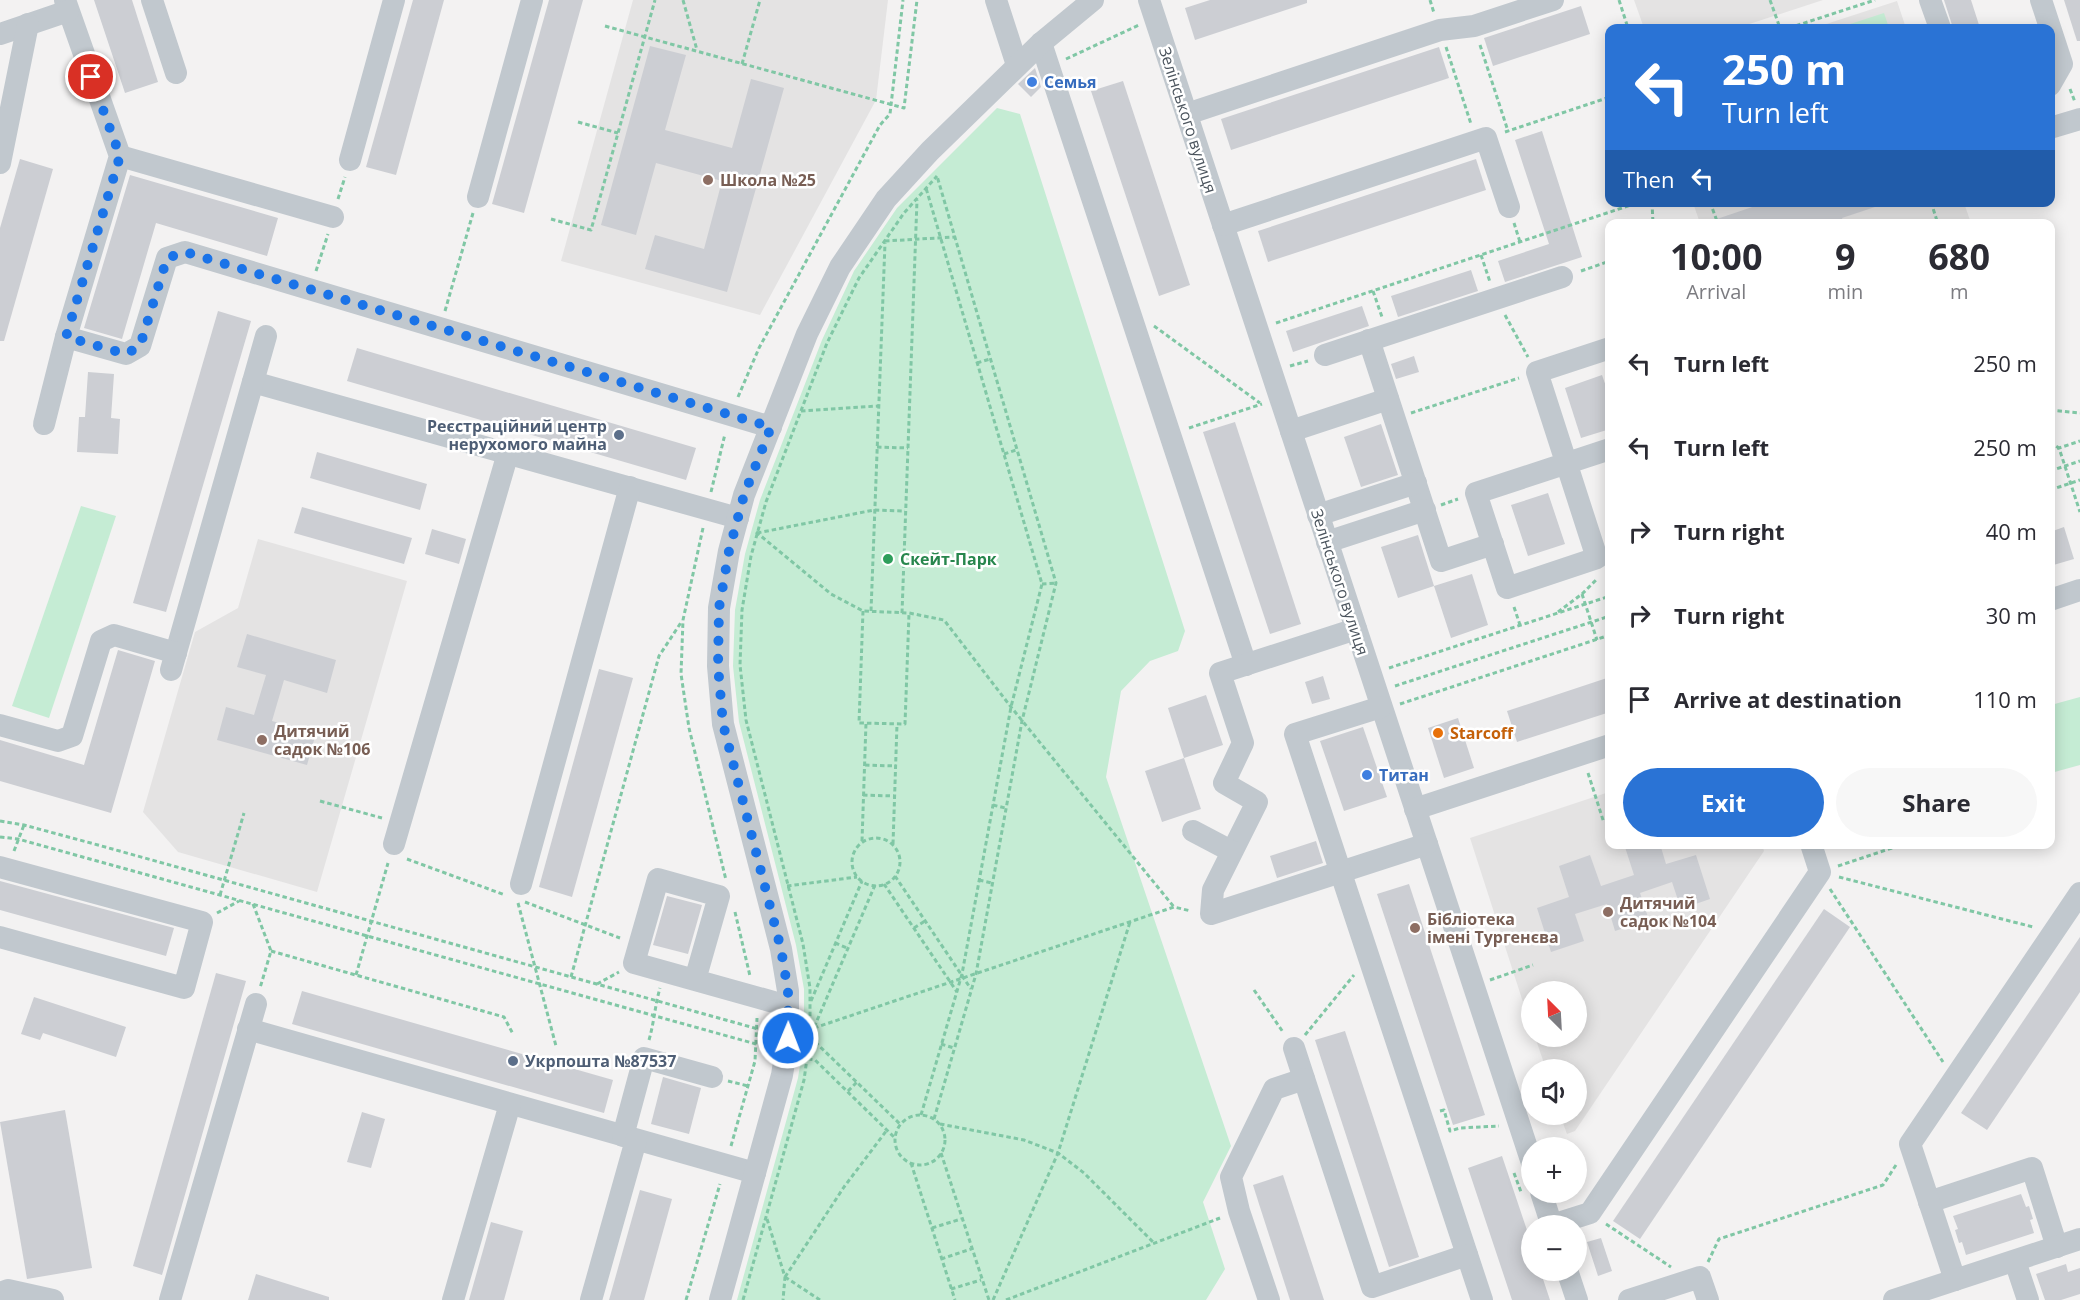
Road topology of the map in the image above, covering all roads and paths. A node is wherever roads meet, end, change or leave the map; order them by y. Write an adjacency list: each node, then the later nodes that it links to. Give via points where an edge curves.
1 (152, 0): 37 (street)
2 (394, 0): 49 (street)
3 (532, 0): 52 (street)
4 (655, 0): 30 (path)
5 (683, 0): 33 (path)
6 (760, 0): 34 (path)
7 (903, 0): 40 (path)
8 (917, 0): 40 (path, via 904,108)
9 (996, 0): 35 (street)
10 (1093, 0): 31 (street)
11 (1430, 0): 28 (path)
12 (1553, 0): 27 (street)
13 (1618, 0): 21 (path)
14 (1770, 0): 22 (path)
15 (1875, 0): 23 (path)
16 (1930, 0): 24 (street)
17 (2041, 0): 25 (street)
18 (66, 6): 20 (street); 48 (street)
19 (1152, 10): 36 (path, via 1137,26); 41 (street, Зелінського вулиця)
20 (28, 24): 29 (street); 50 (street)
21 (1627, 24)
22 (1779, 24)
23 (1801, 24)
24 (1939, 24)
25 (2049, 24)
26 (605, 26): 30 (path)
27 (1474, 26): 28 (street); 45 (path)
28 (1440, 30): 41 (street); 47 (path)
29 (0, 34)
30 (645, 38): 33 (path); 46 (path)
31 (1041, 43): 35 (street); 36 (street)
32 (2055, 43): 38 (street, via 2062,64)
33 (697, 52): 34 (path)
34 (742, 64): 40 (path)
35 (1017, 65): 87 (street, via 886,199 840,267 807,334)
36 (1049, 68): 68 (street)
37 (176, 74)
38 (2055, 76)
39 (1605, 100): 45 (path)
40 (891, 105): 80 (path, via 890,114 880,125 759,348)
41 (1186, 114): 58 (street, Зелінського вулиця)
42 (2080, 119): 44 (street)
43 (578, 122): 46 (path)
44 (2055, 126)
45 (1509, 131): 47 (path)
46 (618, 133): 57 (path, via 591,230)
47 (1481, 140): 54 (street); 58 (street)
48 (120, 156): 56 (street); 72 (street)
49 (350, 160)
50 (0, 163)
51 (926, 188): 53 (path); 59 (path, via 937,176); 60 (path)
52 (478, 197): 70 (path)
53 (917, 198): 61 (path); 62 (path)
54 (1509, 207)
55 (1625, 207): 63 (path)
56 (333, 217)
57 (551, 219)
58 (1223, 225): 88 (street, Зелінського вулиця)
59 (955, 237): 60 (path); 76 (path)
60 (940, 238): 61 (path); 77 (path)
61 (916, 239): 62 (path); 93 (path)
62 (885, 241): 81 (path); 84 (path, via 859,278 827,343)
63 (1481, 255): 66 (path); 67 (path)
64 (1605, 263): 65 (path)
65 (1562, 277): 67 (street)
66 (1373, 291): 69 (path); 73 (path)
67 (1496, 299): 73 (street); 78 (path)
68 (1127, 306): 89 (street); 89 (path, via 1262,404)
69 (1276, 323)
70 (440, 328): 72 (street, via 185,252 167,258 140,346 126,354); 87 (street)
71 (266, 336): 79 (street)
72 (66, 337): 86 (street)
73 (1378, 337): 75 (street); 82 (street)
74 (1605, 350): 78 (street)
75 (1325, 355)
76 (990, 359): 77 (path); 96 (path)
77 (977, 363): 99 (path)
78 (1537, 372): 82 (path); 101 (street)
79 (253, 382): 98 (street); 147 (street, via 174,661 114,635 101,641 72,736 58,741)
80 (739, 394)
81 (878, 406): 84 (path); 92 (path)
82 (1391, 409): 88 (street); 105 (street)
83 (2055, 410): 85 (path)
84 (801, 411): 116 (path)
85 (2080, 413)
86 (44, 424)
87 (771, 427): 115 (street)
88 (1291, 431): 114 (street, Зелінського вулиця)
89 (1170, 435): 139 (street)
90 (2080, 441): 94 (path)
91 (2055, 445): 94 (path)
92 (877, 447): 93 (path); 110 (path)
93 (908, 448): 112 (path)
94 (2059, 448): 95 (path); 102 (path)
95 (2055, 449)
96 (1017, 450): 99 (path); 121 (path)
97 (1605, 451): 101 (street)
98 (508, 453): 107 (street); 163 (street)
99 (1004, 454): 122 (path)
100 (2080, 461): 102 (path)
101 (1566, 464): 109 (street); 118 (street, via 1598,558 1507,588)
102 (2065, 466): 103 (path); 106 (path)
103 (2055, 469)
104 (2080, 480): 106 (path)
105 (1416, 483): 111 (street); 114 (street)
106 (2070, 483): 108 (path); 113 (path)
107 (630, 487): 115 (street); 185 (street)
108 (2055, 488)
109 (1476, 493): 111 (path); 118 (street)
110 (874, 510): 112 (path); 116 (path); 129 (path)
111 (1425, 510): 117 (street); 118 (street, via 1441,561)
112 (905, 511): 130 (path)
113 (2080, 512)
114 (1318, 516): 117 (street, Зелінського вулиця)
115 (738, 518): 116 (path); 224 (street, via 719,608 723,724 781,949)
116 (757, 533): 128 (path, via 831,594); 184 (path, via 742,610 740,665 746,720)
117 (1327, 542): 136 (street, Зелінського вулиця)
118 (1493, 544)
119 (694, 566): 134 (path)
120 (1603, 574): 124 (path)
121 (1056, 583): 122 (path); 144 (path)
122 (1042, 584): 143 (path)
123 (2080, 590): 126 (street)
124 (1582, 594): 127 (path); 132 (path)
125 (1605, 598): 127 (path)
126 (2055, 598)
127 (1585, 604): 132 (path); 135 (path)
128 (863, 611): 129 (path); 145 (path, via 859,723)
129 (870, 612): 130 (path)
130 (902, 613): 131 (path)
131 (909, 613): 143 (path, via 944,620); 146 (path, via 905,724)
132 (1555, 614): 140 (path)
133 (1605, 618): 135 (path)
134 (683, 620): 180 (path, via 681,674 689,728); 210 (path, via 658,656)
135 (1591, 622): 138 (path); 141 (path)
136 (1356, 629): 139 (street); 142 (street, Зелінського вулиця)
137 (1605, 637): 138 (path)
138 (1597, 640): 142 (path)
139 (1246, 665): 171 (street, via 1220,674 1243,743 1224,783 1257,802)
140 (1389, 669)
141 (1395, 686)
142 (1391, 705): 157 (street, Зелінського вулиця); 174 (street, via 1295,734)
143 (1011, 707): 144 (path); 155 (path)
144 (1022, 721): 156 (path); 191 (path)
145 (866, 723): 146 (path); 150 (path)
146 (897, 724): 151 (path)
147 (0, 725)
148 (1605, 747): 149 (street)
149 (1582, 754): 157 (street); 160 (path)
150 (865, 765): 151 (path); 152 (path)
151 (896, 766): 153 (path)
152 (863, 795): 153 (path); 166 (path)
153 (894, 796): 167 (path)
154 (320, 801): 163 (path)
155 (993, 805): 156 (path); 178 (path)
156 (1006, 808): 181 (path)
157 (1415, 809): 168 (street, Зелінського вулиця)
158 (244, 813): 177 (path)
159 (0, 821): 161 (path)
160 (1604, 823)
161 (24, 825): 165 (path); 177 (path)
162 (1193, 831): 171 (street)
163 (397, 834): 194 (path)
164 (0, 837): 165 (path)
165 (18, 839): 172 (path); 187 (path)
166 (862, 842): 167 (path, via 874,838); 176 (path, via 854,851 852,862)
167 (893, 844): 175 (path, via 900,859)
168 (1427, 844): 174 (street); 254 (street, Зелінського вулиця)
169 (1812, 849): 173 (street)
170 (1889, 849): 173 (path)
171 (1232, 851): 174 (street, via 1213,890 1211,914)
172 (4, 868): 195 (street)
173 (1820, 872): 198 (path); 243 (path); 264 (street)
174 (1341, 873): 204 (street)
175 (896, 876): 182 (path); 193 (path)
176 (858, 877): 179 (path); 184 (path)
177 (224, 880): 187 (path); 194 (path)
178 (979, 880): 181 (path); 211 (path)
179 (862, 881): 183 (path); 201 (path)
180 (727, 882)
181 (993, 883): 208 (path)
182 (884, 884): 183 (path); 197 (path)
183 (875, 885): 202 (path)
184 (788, 886): 222 (path, via 803,944)
185 (519, 891): 207 (path)
186 (2080, 893): 198 (street)
187 (220, 895): 188 (path)
188 (239, 901): 189 (path); 195 (path)
189 (253, 904): 199 (path); 203 (path)
190 (733, 905): 217 (path)
191 (1174, 907): 192 (path); 196 (path)
192 (1192, 911)
193 (926, 920): 197 (path); 211 (path)
194 (372, 921): 199 (path); 207 (path)
195 (202, 922): 200 (street, via 184,988)
196 (1130, 922): 208 (path); 258 (path)
197 (914, 928): 214 (path)
198 (2054, 932): 243 (street)
199 (367, 936): 209 (path); 215 (path)
200 (0, 937)
201 (835, 943): 202 (path); 222 (path)
202 (848, 949): 226 (path)
203 (271, 951): 209 (path); 223 (path)
204 (1369, 957): 237 (path); 273 (street)
205 (634, 963): 212 (street); 212 (street, via 658,879 719,896); 216 (path)
206 (1533, 965): 213 (path)
207 (535, 967): 210 (path); 215 (path)
208 (976, 974): 211 (path); 218 (path)
209 (356, 975): 228 (path, via 504,1017)
210 (571, 977): 216 (path)
211 (962, 977): 214 (path); 218 (path); 220 (path)
212 (695, 980): 224 (street)
213 (1490, 980)
214 (950, 982): 220 (path); 226 (path)
215 (539, 984): 225 (path); 234 (path)
216 (597, 984): 221 (path)
217 (752, 985)
218 (972, 989): 236 (path)
219 (1254, 990): 237 (path)
220 (957, 992): 233 (path)
221 (657, 1001): 225 (path); 231 (path, via 758,1029)
222 (810, 1002): 229 (path)
223 (256, 1004): 227 (street)
224 (788, 1006): 260 (street, via 782,1075)
225 (656, 1016): 231 (path); 238 (path)
226 (814, 1028): 229 (path)
227 (248, 1029): 246 (street); 284 (street)
228 (513, 1034)
229 (810, 1037): 232 (path); 235 (path)
230 (803, 1042): 232 (path)
231 (757, 1044): 240 (path)
232 (810, 1044): 235 (path); 239 (path)
233 (941, 1044): 236 (path); 248 (path)
234 (556, 1046)
235 (820, 1047): 244 (path)
236 (955, 1048): 249 (path)
237 (1294, 1048): 242 (street)
238 (644, 1058): 241 (street); 255 (street)
239 (807, 1058): 245 (path, via 815,1060); 266 (path)
240 (755, 1061)
241 (712, 1077)
242 (1304, 1079): 263 (street, via 1274,1089 1254,1128 1231,1177); 273 (street, via 1372,1287)
243 (1954, 1079): 262 (street, via 1911,1144)
244 (857, 1082): 245 (path); 250 (path)
245 (847, 1092): 253 (path)
246 (510, 1104): 255 (street); 285 (street)
247 (1443, 1110): 252 (path, via 1450,1131)
248 (921, 1114): 249 (path); 250 (path)
249 (934, 1119): 251 (path)
250 (900, 1124): 256 (path)
251 (940, 1125): 257 (path, via 945,1139); 258 (path, via 1024,1140)
252 (1499, 1126)
253 (887, 1130): 256 (path); 276 (path)
254 (1523, 1137)
255 (630, 1138): 260 (street); 286 (street)
256 (895, 1138): 259 (path, via 897,1150)
257 (941, 1153): 259 (path, via 928,1164); 267 (path)
258 (1058, 1153): 270 (path, via 1084,1173); 292 (path)
259 (910, 1163): 268 (path)
260 (755, 1173): 287 (street)
261 (1883, 1185): 277 (path, via 1719,1239)
262 (1929, 1202): 271 (street, via 2032,1168); 279 (street)
263 (1239, 1211): 270 (path); 294 (street)
264 (1590, 1213): 265 (street); 277 (path)
265 (1584, 1215)
266 (766, 1217): 276 (path); 288 (path)
267 (962, 1218): 268 (path); 272 (path)
268 (932, 1228): 274 (path)
269 (2080, 1239): 271 (street)
270 (1155, 1244): 293 (path)
271 (2057, 1247): 275 (street)
272 (972, 1249): 274 (path); 278 (path)
273 (1467, 1255): 295 (street)
274 (941, 1259): 281 (path)
275 (2015, 1261): 279 (street); 300 (street)
276 (785, 1277): 289 (path); 290 (path)
277 (1695, 1278): 297 (street); 298 (street)
278 (982, 1279): 281 (path); 292 (path)
279 (1955, 1280): 299 (street)
280 (1570, 1281): 296 (street)
281 (951, 1289): 291 (path)
282 (0, 1293): 283 (street, via 8,1290)
283 (53, 1300)
284 (170, 1300)
285 (453, 1300)
286 (591, 1300)
287 (720, 1300)
288 (743, 1300)
289 (783, 1300)
290 (820, 1300)
291 (955, 1300)
292 (991, 1300)
293 (1006, 1300)
294 (1269, 1300)
295 (1482, 1300)
296 (1576, 1300)
297 (1629, 1300)
298 (1708, 1300)
299 (1894, 1300)
300 (2028, 1300)

